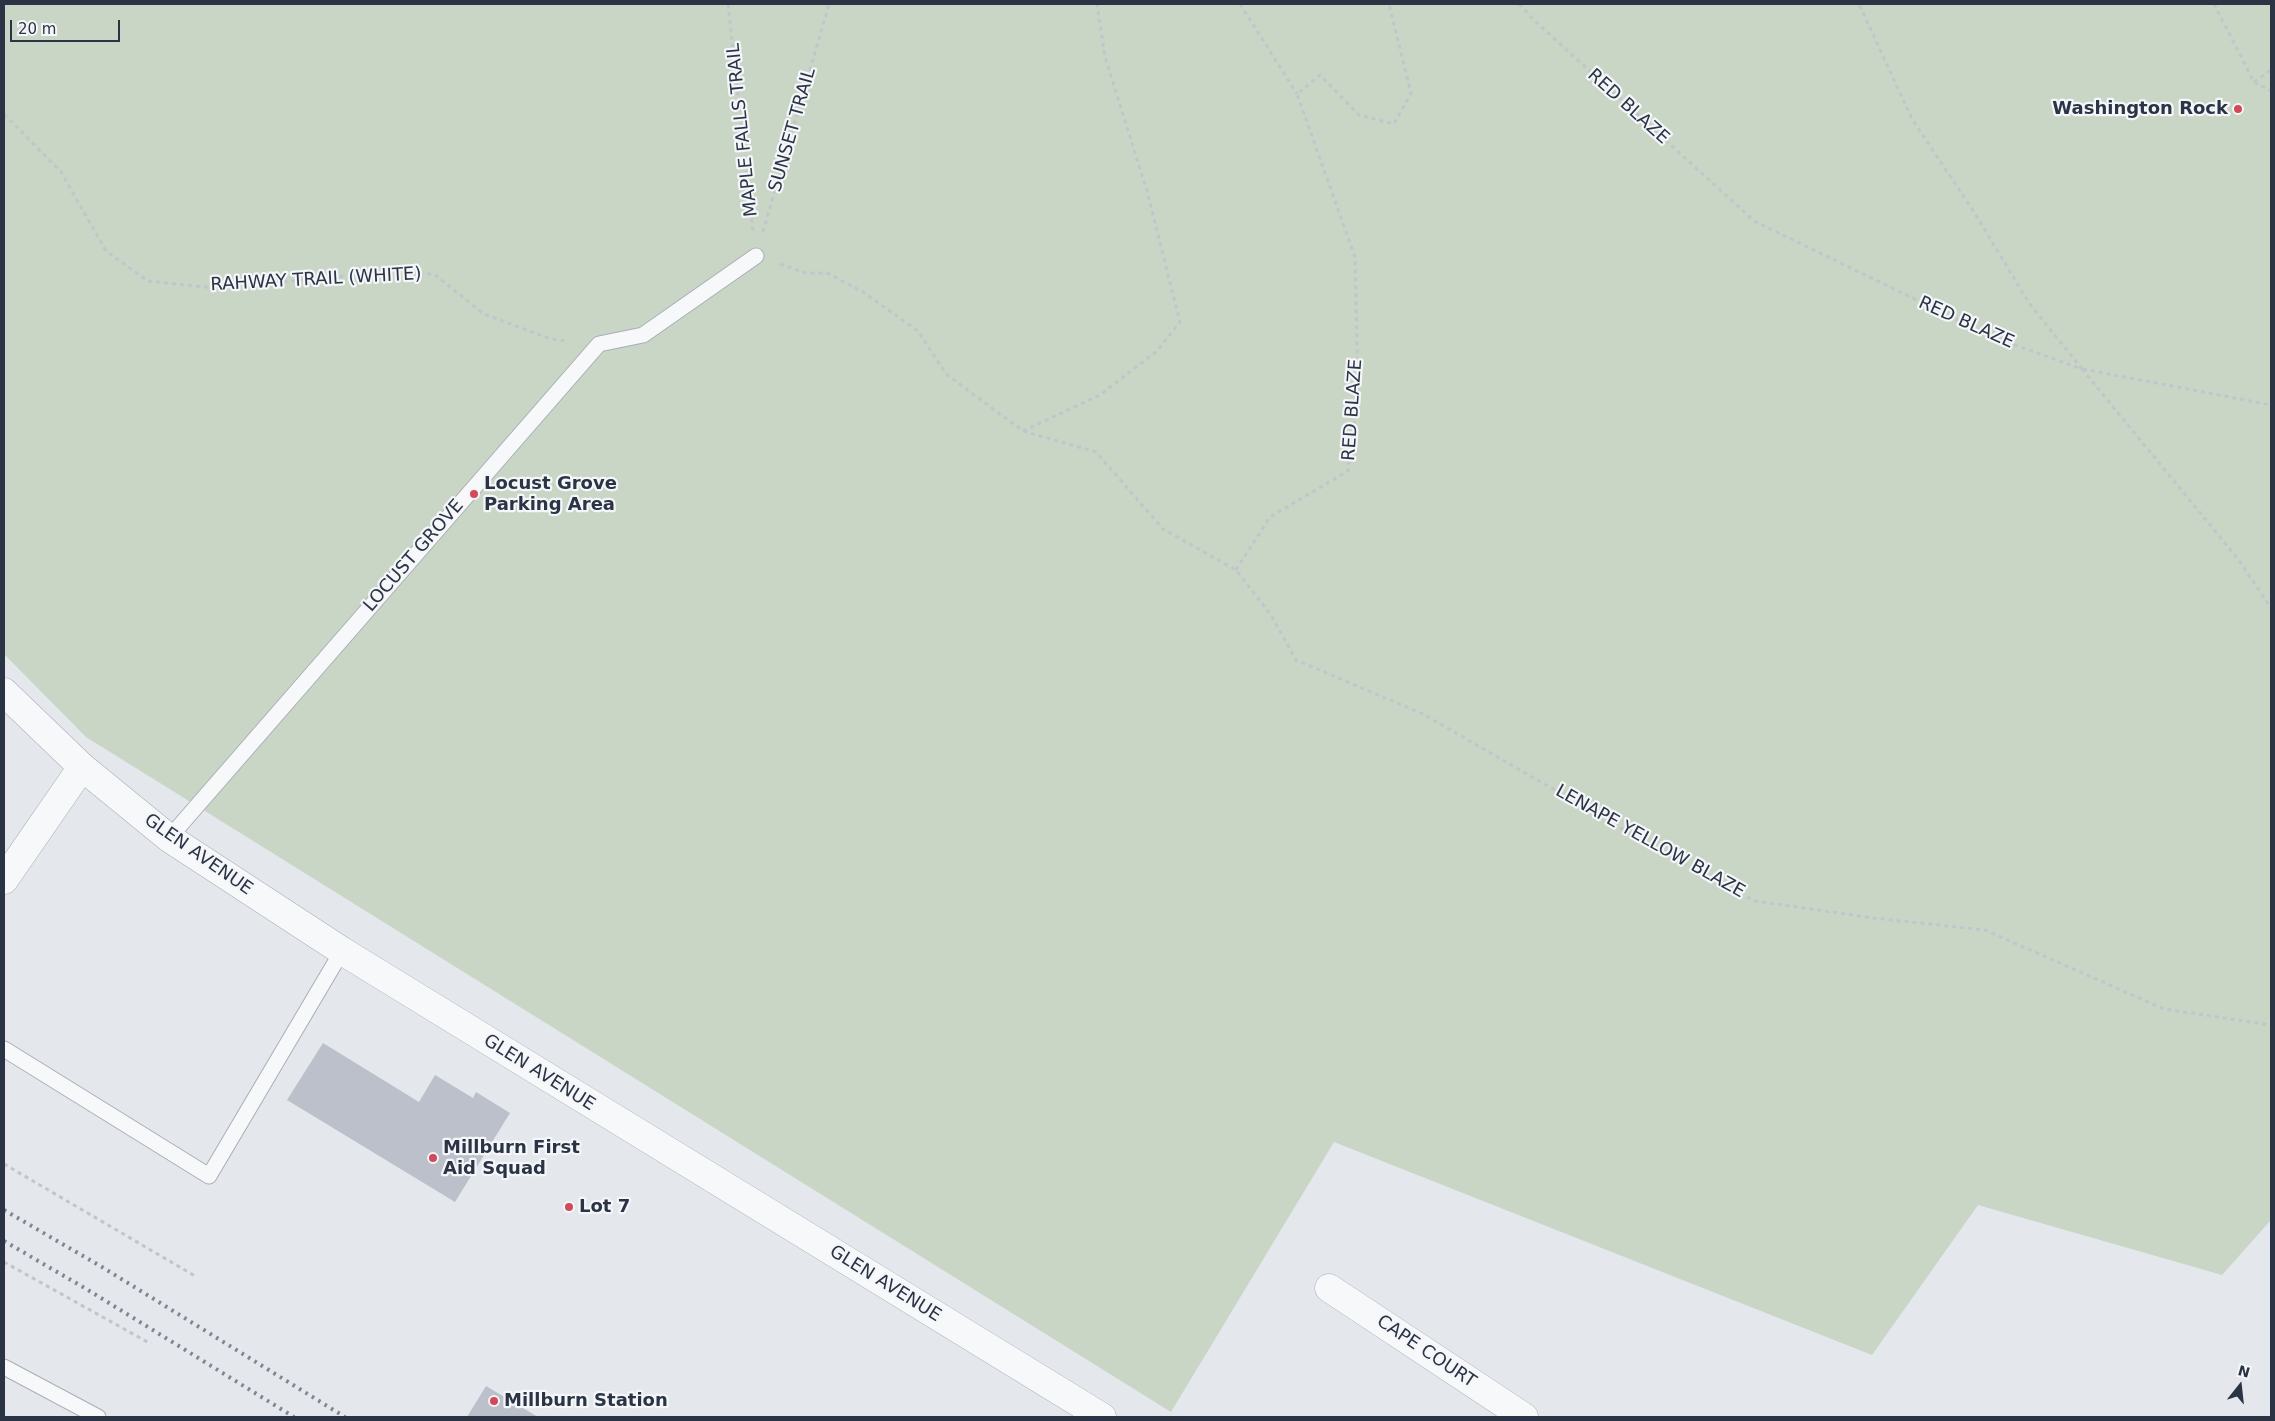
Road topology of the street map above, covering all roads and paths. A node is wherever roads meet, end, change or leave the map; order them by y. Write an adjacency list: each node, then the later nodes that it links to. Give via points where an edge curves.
1 (728, 4): 14 (path, MAPLE FALLS TRAIL)
2 (829, 4): 14 (path, SUNSET TRAIL)
3 (1096, 4): 18 (path, via 1105,57 1148,191 1180,322 1157,351 1100,396)
4 (1240, 4): 12 (path)
5 (1389, 4): 12 (path, via 1411,93 1394,124 1359,115 1320,75)
6 (1519, 4): 16 (path, RED BLAZE, via 1754,221 1995,338)
7 (1858, 4): 16 (path, via 1912,119 2029,303)
8 (2214, 4): 10 (path)
9 (2271, 70): 10 (path)
10 (2254, 82): 11 (path)
11 (2271, 91)
12 (1296, 94): 19 (path, RED BLAZE, via 1355,257 1358,392 1348,471 1270,517)
13 (4, 114): 15 (path, RAHWAY TRAIL (WHITE), via 61,172 106,251 148,281 215,288 355,276 434,274 484,314 551,339)
14 (756, 256): 15 (lane, via 642,334); 18 (path, via 806,273 827,273 862,292 918,331 946,374)
15 (599, 344): 23 (lane, LOCUST GROVE)
16 (2082, 369): 17 (path, RED BLAZE); 20 (path, via 2238,558)
17 (2271, 405)
18 (1023, 431): 19 (path, via 1096,452 1163,529)
19 (1236, 570): 26 (path, LENAPE YELLOW BLAZE, via 1271,615 1296,660 1423,714 1655,848 1755,901 1985,930 2164,1009)
20 (2271, 608)
21 (4, 692): 22 (street, GLEN AVENUE)
22 (82, 768): 23 (street, GLEN AVENUE); 24 (street)
23 (169, 838): 25 (street, GLEN AVENUE)
24 (4, 880)
25 (342, 951): 27 (lane, via 209,1176); 35 (street, GLEN AVENUE)
26 (2271, 1025)
27 (4, 1049)
28 (4, 1164): 30 (path)
29 (4, 1262): 32 (path)
30 (195, 1276)
31 (1328, 1288): 36 (street, CAPE COURT)
32 (152, 1344)
33 (4, 1367): 34 (lane)
34 (98, 1417)
35 (1102, 1417)
36 (1524, 1417)

